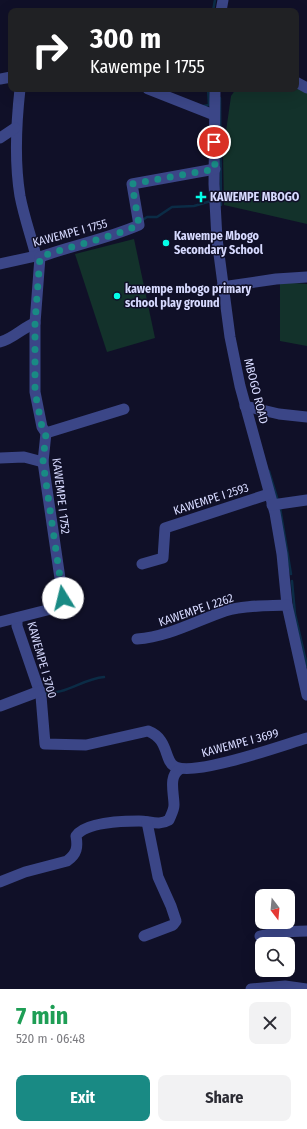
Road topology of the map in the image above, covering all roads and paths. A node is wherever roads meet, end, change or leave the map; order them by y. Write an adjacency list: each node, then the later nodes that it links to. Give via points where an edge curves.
1 (20, 92): 5 (street, KAWEMPE I 1752)
2 (156, 92): 4 (street)
3 (214, 92): 4 (street, MBOGO ROAD)
4 (214, 115): 7 (street, MBOGO ROAD)
5 (15, 128): 6 (street); 8 (street, KAWEMPE I 1752, via 20,197)
6 (0, 138)
7 (215, 169): 8 (street, KAWEMPE I 1755, via 132,184 139,225 118,234); 11 (street, MBOGO ROAD, via 217,239)
8 (38, 256): 9 (street, KAWEMPE I 1755); 12 (street, KAWEMPE I 1752)
9 (0, 264)
10 (307, 277): 11 (street)
11 (222, 287): 14 (street, MBOGO ROAD)
12 (35, 323): 13 (street, via 7,341); 17 (street, KAWEMPE I 1752, via 35,392 42,427)
13 (0, 342)
14 (245, 406): 16 (street); 20 (street, MBOGO ROAD)
15 (124, 409): 17 (street)
16 (307, 417)
17 (46, 433): 19 (street, KAWEMPE I 1752)
18 (0, 458): 19 (street, via 24,457)
19 (43, 462): 24 (street, KAWEMPE I 1752, via 63,598 55,608)
20 (270, 499): 21 (street); 22 (street, KAWEMPE I 2593, via 165,528 163,558); 23 (street, MBOGO ROAD, via 282,554)
21 (307, 500)
22 (142, 564)
23 (287, 605): 26 (street, KAWEMPE I 2262, via 235,608 167,634); 28 (street, MBOGO ROAD)
24 (17, 618): 25 (street, KAWEMPE I 1752); 27 (street, KAWEMPE I 3700, via 17,626)
25 (0, 622)
26 (137, 640)
27 (40, 691): 29 (street); 31 (street, KAWEMPE I 3700, via 45,744 86,745 148,731 157,736 168,751 168,760)
28 (307, 695)
29 (0, 706)
30 (307, 738): 31 (street, KAWEMPE I 3699, via 217,765)
31 (180, 769): 32 (street, via 176,770 173,778 174,804 169,820 159,824)
32 (147, 822): 33 (street, via 98,824 88,827 76,836 78,847 67,861 25,872); 35 (street, via 158,877 176,921)
33 (0, 882)
34 (307, 931): 36 (street, via 278,932)
35 (144, 936)
36 (260, 936)
37 (251, 989): 38 (street, via 285,986)
38 (307, 989)

